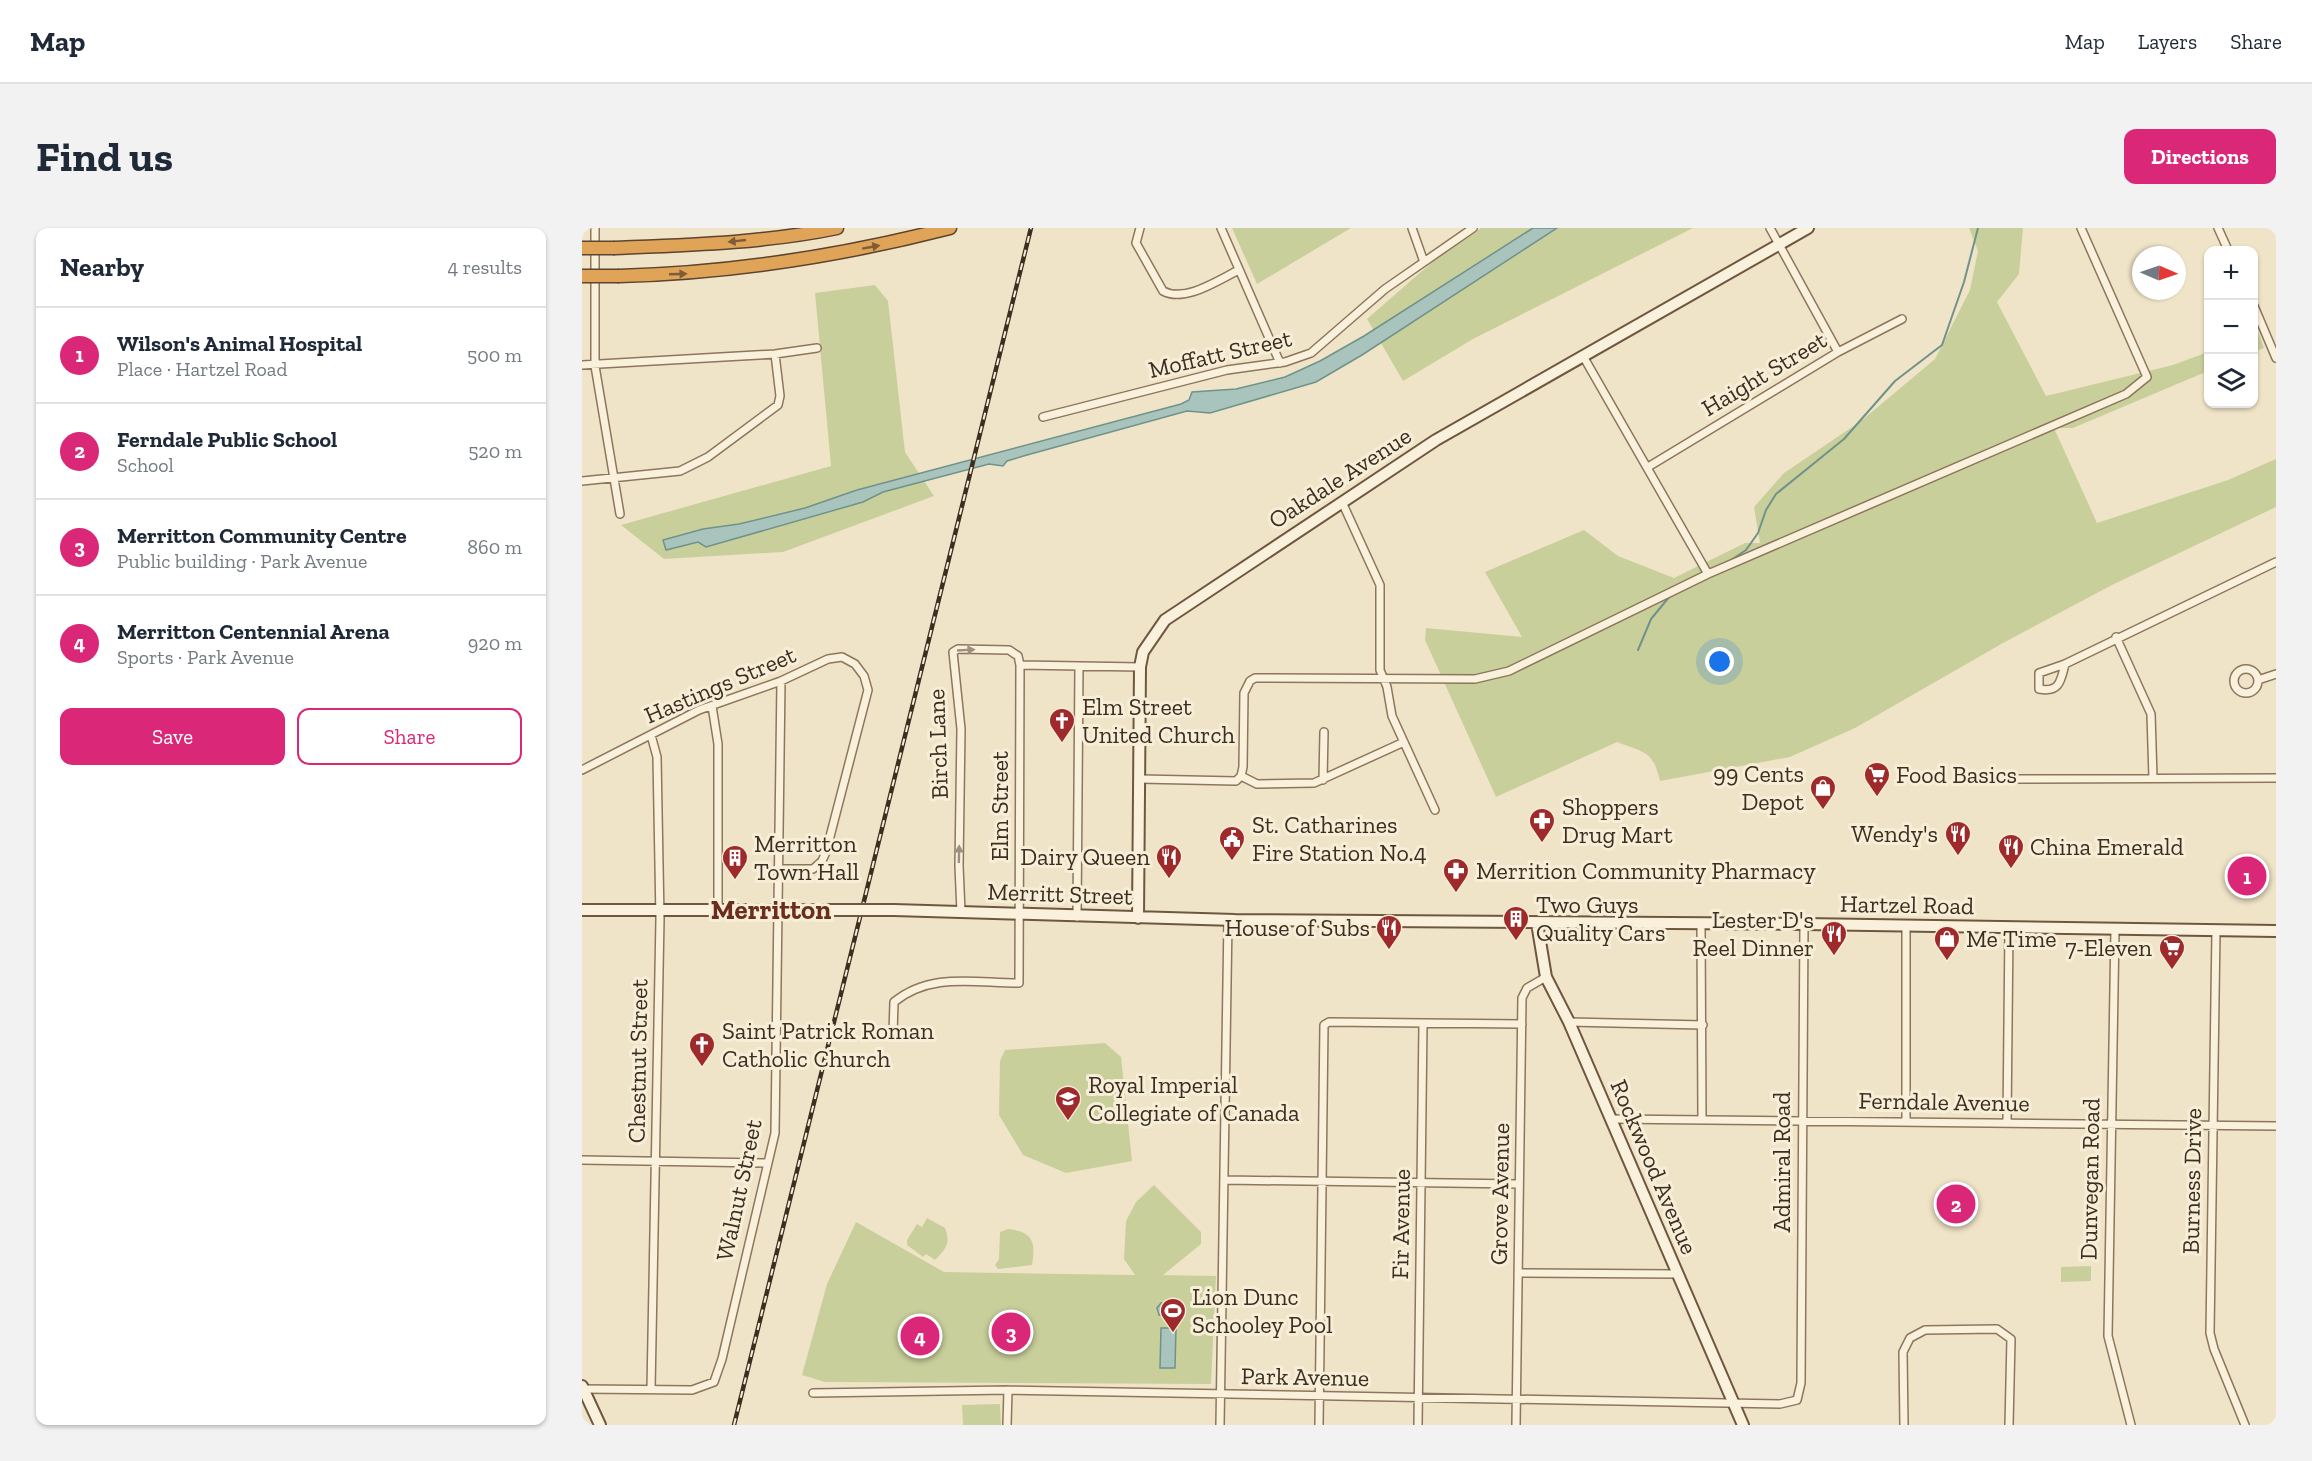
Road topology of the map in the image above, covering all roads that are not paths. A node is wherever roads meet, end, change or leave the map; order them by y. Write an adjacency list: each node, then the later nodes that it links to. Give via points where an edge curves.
1 (595, 228): 28 (street)
2 (837, 228): 14 (highway, one-way to 14, bridge, via 697,245)
3 (950, 228): 17 (highway, one-way to 3, bridge, via 685,274 779,263 880,246)
4 (1140, 228): 16 (street, via 1137,243 1161,289 1170,295 1179,295)
5 (1221, 228): 16 (street)
6 (1412, 228): 15 (street)
7 (1473, 228): 15 (street, Moffatt Street)
8 (1770, 228): 12 (street)
9 (1808, 228): 12 (street, Oakdale Avenue)
10 (2081, 228): 36 (street, via 2147,377 2126,394)
11 (2218, 228): 13 (street)
12 (1778, 246): 22 (street); 24 (street, Oakdale Avenue)
13 (2226, 246)
14 (582, 248)
15 (1424, 261): 26 (street, Moffatt Street, via 1311,353)
16 (1239, 270): 26 (street)
17 (582, 276)
18 (2258, 314): 20 (street)
19 (1902, 319): 22 (street, Haight Street)
20 (2272, 338): 25 (street)
21 (817, 348): 23 (street)
22 (1838, 352): 30 (street, Haight Street)
23 (775, 354): 28 (street); 31 (street, via 778,405 694,465 665,473)
24 (1583, 356): 30 (street); 33 (street, Oakdale Avenue, via 1437,440)
25 (2276, 358)
26 (1280, 363): 29 (street, Moffatt Street, via 1227,370)
27 (582, 365): 28 (street)
28 (595, 366): 31 (street)
29 (1043, 417)
30 (1648, 467): 36 (street)
31 (614, 478): 32 (street); 34 (street)
32 (582, 481)
33 (1342, 502): 41 (street, Oakdale Avenue, via 1165,620 1143,652); 43 (street, via 1380,585)
34 (620, 514)
35 (2276, 562): 37 (street)
36 (1708, 574): 43 (street, via 1509,671 1475,679)
37 (2116, 637): 38 (street); 53 (street, via 2151,714)
38 (2065, 664): 38 (street, via 2058,687 2039,689 2039,673)
39 (1020, 665): 40 (street); 63 (street, Birch Lane, one-way to 39, via 961,729 953,652 1009,650 1018,656); 64 (street, Elm Street)
40 (1079, 666): 41 (street); 65 (street)
41 (1140, 667): 52 (street, Oakdale Avenue)
42 (2276, 674): 44 (street)
43 (1382, 677): 49 (street, via 1392,716); 51 (street, via 1267,677 1250,681 1244,693)
44 (2258, 680)
45 (781, 681): 46 (street, Hastings Street); 58 (street, Walnut Street); 58 (street, Hastings Street, via 828,659 842,657 855,664 868,690 826,852 813,869)
46 (712, 706): 48 (street, Hastings Street, via 665,725); 62 (street, via 718,744)
47 (1323, 732): 56 (street)
48 (651, 735): 50 (street, Hastings Street); 60 (street, Chestnut Street, via 657,757)
49 (1404, 742): 56 (street); 57 (street)
50 (582, 770)
51 (1241, 776): 52 (street, via 1236,781 1224,782); 56 (street, via 1257,784)
52 (1140, 778): 66 (street, Oakdale Avenue)
53 (2153, 778): 54 (street); 55 (street)
54 (2276, 778)
55 (2008, 779)
56 (1323, 780)
57 (1435, 810)
58 (777, 869): 61 (street, Walnut Street)
59 (582, 910): 60 (street, Merritt Street)
60 (660, 910): 62 (street, Merritt Street); 91 (street, Chestnut Street)
61 (776, 910): 62 (street, Merritt Street); 63 (street, Merritt Street, bridge); 92 (street, Walnut Street, via 775,1133)
62 (718, 911)
63 (962, 912): 64 (street, Merritt Street)
64 (1019, 914): 65 (street, Merritt Street); 81 (street, Elm Street, via 1019,983 930,982 894,1002)
65 (1077, 917): 66 (street, Merritt Street)
66 (1138, 918): 67 (street, Merritt Street)
67 (1228, 920): 68 (street, Merritt Street); 93 (street)
68 (1538, 923): 70 (street, Hartzel Road); 76 (street, Rockwood Avenue)
69 (1804, 924): 70 (street, Hartzel Road); 71 (street, Hartzel Road); 84 (street, Admiral Road)
70 (1701, 925): 80 (street)
71 (1906, 926): 72 (street, Hartzel Road); 85 (street)
72 (2009, 928): 73 (street, Hartzel Road); 86 (street)
73 (2115, 930): 74 (street, Hartzel Road); 87 (street, Dunvegan Road)
74 (2216, 931): 75 (street, Hartzel Road); 88 (street, Burness Drive)
75 (2276, 931)
76 (1546, 977): 77 (street, Rockwood Avenue); 79 (street, Grove Avenue, via 1527,988 1522,998)
77 (1569, 1022): 80 (street); 82 (street, Rockwood Avenue)
78 (1423, 1024): 79 (street); 94 (street, via 1324,1025); 95 (street, Fir Avenue)
79 (1522, 1024): 96 (street, Grove Avenue)
80 (1703, 1025): 83 (street)
81 (893, 1034)
82 (1611, 1119): 83 (street, Ferndale Avenue); 98 (street, Rockwood Avenue)
83 (1702, 1120): 84 (street, Ferndale Avenue)
84 (1802, 1120): 85 (street, Ferndale Avenue); 107 (street, Admiral Road, via 1801,1383)
85 (1906, 1121): 86 (street, Ferndale Avenue)
86 (2007, 1122): 87 (street, Ferndale Avenue)
87 (2110, 1124): 88 (street, Ferndale Avenue); 118 (street, Dunvegan Road, via 2108,1336)
88 (2212, 1125): 89 (street, Ferndale Avenue); 119 (street, Burness Drive, via 2211,1333)
89 (2276, 1126)
90 (582, 1160): 91 (street)
91 (656, 1161): 92 (street); 100 (street, Chestnut Street)
92 (768, 1163): 100 (street, Walnut Street, via 714,1382 682,1390)
93 (1225, 1180): 94 (street); 103 (street)
94 (1321, 1181): 95 (street); 104 (street)
95 (1421, 1182): 96 (street); 105 (street, Fir Avenue)
96 (1519, 1184): 97 (street, Grove Avenue)
97 (1518, 1273): 98 (street); 106 (street, Grove Avenue)
98 (1677, 1274): 108 (street, Rockwood Avenue)
99 (582, 1388): 100 (street); 109 (street)
100 (651, 1389)
101 (1008, 1390): 102 (street, Park Avenue); 103 (street, Park Avenue); 110 (street)
102 (813, 1393)
103 (1221, 1396): 104 (street, Park Avenue); 111 (street)
104 (1320, 1396): 105 (street, Park Avenue); 112 (street)
105 (1418, 1398): 106 (street, Park Avenue); 113 (street, Fir Avenue)
106 (1516, 1400): 108 (street, Park Avenue); 114 (street, Grove Avenue)
107 (1797, 1400): 108 (street, Park Avenue, via 1780,1404)
108 (1734, 1403): 115 (street, Rockwood Avenue)
109 (600, 1425)
110 (1007, 1425)
111 (1220, 1425)
112 (1319, 1425)
113 (1418, 1425)
114 (1515, 1425)
115 (1743, 1425)
116 (1904, 1425): 117 (street, via 1903,1352 1910,1338 1925,1330 1997,1329 2011,1339)
117 (2009, 1425)
118 (2131, 1425)
119 (2244, 1425)

